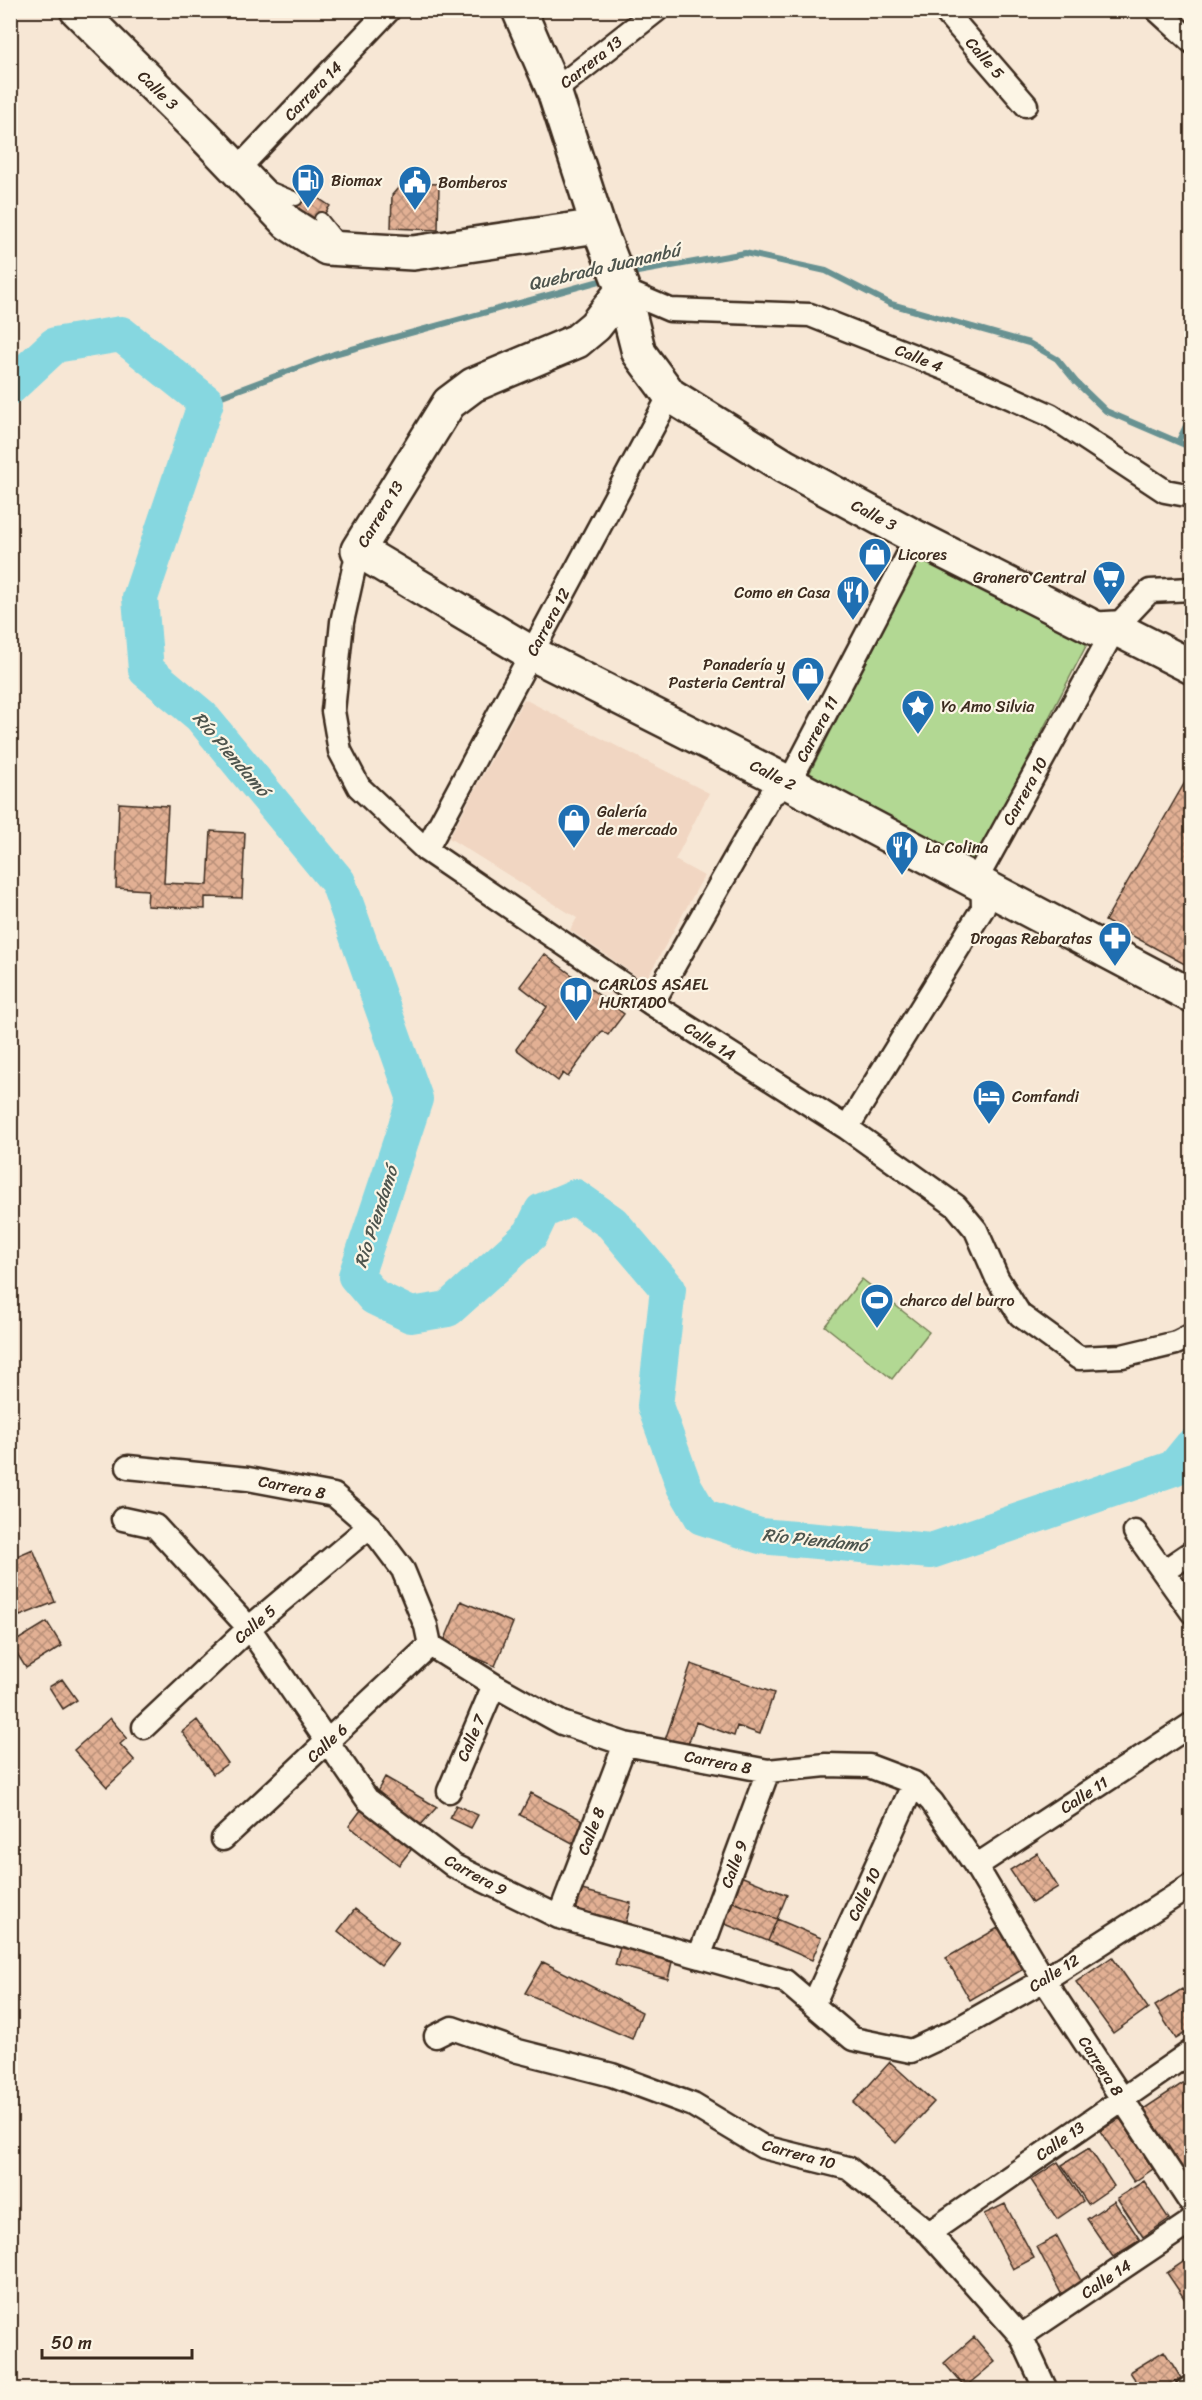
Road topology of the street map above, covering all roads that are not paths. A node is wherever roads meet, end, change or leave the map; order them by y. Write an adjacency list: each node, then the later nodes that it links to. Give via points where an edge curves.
1 (77, 10): 10 (main road, Calle 3)
2 (389, 10): 10 (street, Carrera 14)
3 (519, 10): 8 (main road)
4 (657, 10): 8 (street, Carrera 13)
5 (944, 10): 9 (street, Calle 5)
6 (1167, 14): 7 (street)
7 (1191, 42)
8 (554, 91): 13 (main road)
9 (1026, 105)
10 (244, 179): 11 (lane); 14 (main road, Calle 3, via 288,223 327,248)
11 (296, 199)
12 (321, 219): 14 (lane)
13 (601, 231): 14 (main road, Calle 3, via 412,253); 15 (main road, Calle 3)
14 (345, 250)
15 (622, 286): 16 (main road, Calle 3, via 639,353); 17 (street, Calle 4, via 670,310 810,315 1050,415 1165,491); 19 (main road, Carrera 13, via 595,326 577,341 473,385 449,403)
16 (670, 395): 18 (main road, Calle 3, via 784,466); 22 (street, Carrera 12)
17 (1191, 496)
18 (917, 538): 21 (main road, Calle 3, via 1096,629); 24 (street, Carrera 11)
19 (358, 550): 22 (main road, Calle 2); 25 (street, Carrera 13, via 342,622 333,711 336,738 358,787)
20 (1191, 589): 21 (street, Carrera 10, via 1150,591)
21 (1116, 628): 23 (main road, Calle 3); 26 (street, Carrera 10, via 982,869)
22 (531, 653): 24 (main road, Calle 2); 25 (street, Carrera 12)
23 (1191, 666)
24 (789, 783): 26 (main road, Calle 2); 28 (street, Carrera 11, via 771,795)
25 (426, 850): 28 (street, Calle 1A)
26 (982, 884): 27 (main road, Calle 2); 29 (street, Carrera 10, via 983,909)
27 (1191, 996)
28 (652, 1004): 29 (street, Calle 1A)
29 (847, 1128): 30 (street, Calle 1A, via 956,1206 976,1230 997,1278 1020,1315 1079,1358 1122,1356 1176,1343)
30 (1191, 1335)
31 (128, 1467): 33 (street, Carrera 8, via 248,1479 334,1495)
32 (123, 1519): 38 (street, Carrera 9, via 155,1526)
33 (370, 1526): 38 (street, Calle 5); 39 (street, Carrera 8, via 404,1570)
34 (1135, 1532): 36 (street)
35 (1191, 1552): 36 (street)
36 (1164, 1571): 37 (street)
37 (1191, 1611)
38 (249, 1628): 42 (street, Calle 5); 43 (street, Carrera 9)
39 (430, 1645): 40 (street, Carrera 8); 43 (street, Calle 6)
40 (494, 1685): 44 (street, Carrera 8, via 562,1723); 47 (street, Calle 7)
41 (1191, 1724): 49 (street, Calle 11)
42 (144, 1727)
43 (329, 1741): 48 (street, Calle 6); 51 (street, Carrera 9, via 367,1799 454,1866)
44 (625, 1744): 45 (street, Carrera 8); 51 (street, Calle 8)
45 (768, 1771): 46 (street, Carrera 8, via 826,1765 869,1766); 52 (street, Calle 9)
46 (915, 1783): 49 (street, Carrera 8); 54 (street, Calle 10)
47 (449, 1791)
48 (223, 1839)
49 (976, 1866): 53 (street, Carrera 8)
50 (1191, 1885): 53 (street, Calle 12)
51 (558, 1917): 52 (street, Carrera 9)
52 (699, 1957): 54 (street, Carrera 9, via 785,1981)
53 (1044, 1980): 57 (street, Calle 12); 58 (street, Carrera 8)
54 (813, 2005): 57 (street, Carrera 9, via 853,2039)
55 (436, 2036): 61 (street, Carrera 10, via 452,2028 518,2051 612,2075 693,2105 763,2147 848,2168)
56 (1191, 2050): 58 (street, Calle 13)
57 (911, 2051)
58 (1122, 2097): 59 (street, Carrera 8); 61 (street, Calle 13)
59 (1191, 2205)
60 (1191, 2221): 62 (street, Calle 14)
61 (929, 2234): 62 (street, Carrera 10)
62 (1021, 2336): 64 (street, Carrera 10)
63 (1191, 2386): 65 (street)
64 (1046, 2390)
65 (1187, 2390)

